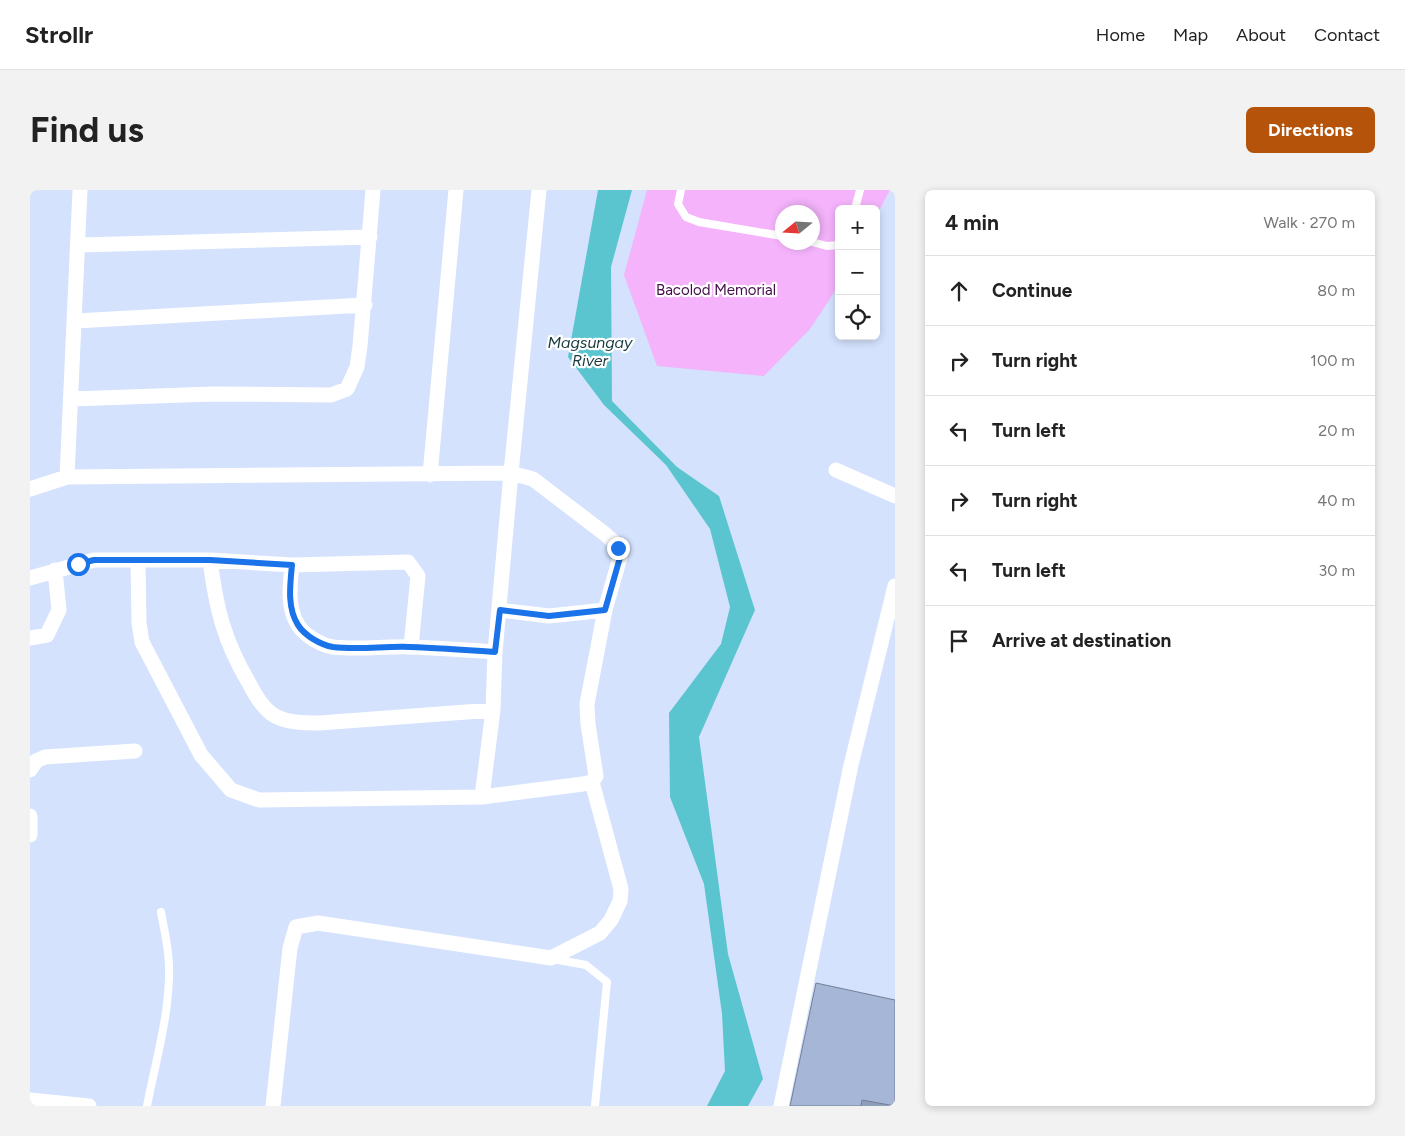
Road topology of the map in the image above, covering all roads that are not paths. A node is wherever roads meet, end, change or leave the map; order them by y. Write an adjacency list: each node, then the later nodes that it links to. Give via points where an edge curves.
1 (80, 190): 11 (street)
2 (373, 190): 9 (street)
3 (456, 190): 18 (street)
4 (539, 190): 17 (street)
5 (681, 190): 8 (lane, via 678,204 686,216 699,222)
6 (860, 190): 7 (lane)
7 (856, 205)
8 (775, 235)
9 (370, 237): 11 (street); 13 (street)
10 (820, 244): 12 (lane)
11 (79, 245): 14 (street)
12 (835, 245)
13 (365, 305): 14 (street); 15 (street, via 357,367 347,389 332,395 213,394)
14 (75, 321): 15 (street)
15 (71, 399): 19 (street)
16 (836, 470): 21 (street)
17 (510, 473): 18 (street); 28 (street); 29 (street, via 533,479 615,543 621,554)
18 (430, 475): 19 (street)
19 (67, 477): 20 (street)
20 (30, 489)
21 (895, 496)
22 (210, 560): 23 (street); 24 (street); 33 (street, via 218,614 232,654 255,695 272,714 299,723 320,723)
23 (138, 561): 25 (street, via 94,560); 37 (street, via 142,642 201,755 231,790 259,800)
24 (292, 565): 31 (street, via 291,604 298,625 306,634 333,647); 31 (street, via 408,562 418,576)
25 (55, 570): 26 (street); 30 (street, via 56,617 47,635)
26 (30, 578)
27 (895, 586): 47 (street, via 851,764 808,994)
28 (500, 610): 29 (street, via 549,616); 32 (street)
29 (605, 610): 36 (street, via 587,704 596,776)
30 (30, 638)
31 (411, 647): 32 (street)
32 (495, 652): 33 (street)
33 (493, 710): 37 (street)
34 (135, 751): 35 (street, via 46,757 36,760)
35 (30, 770)
36 (592, 782): 37 (street); 41 (street, via 621,889 620,902 600,933)
37 (482, 797)
38 (30, 816): 39 (street)
39 (30, 835)
40 (161, 912): 44 (lane, via 168,947 169,976)
41 (551, 958): 45 (street, via 318,923 296,927 290,948); 46 (lane, via 586,965 607,982)
42 (30, 1100): 43 (street)
43 (89, 1106)
44 (146, 1106)
45 (274, 1106)
46 (595, 1106)
47 (781, 1106)

